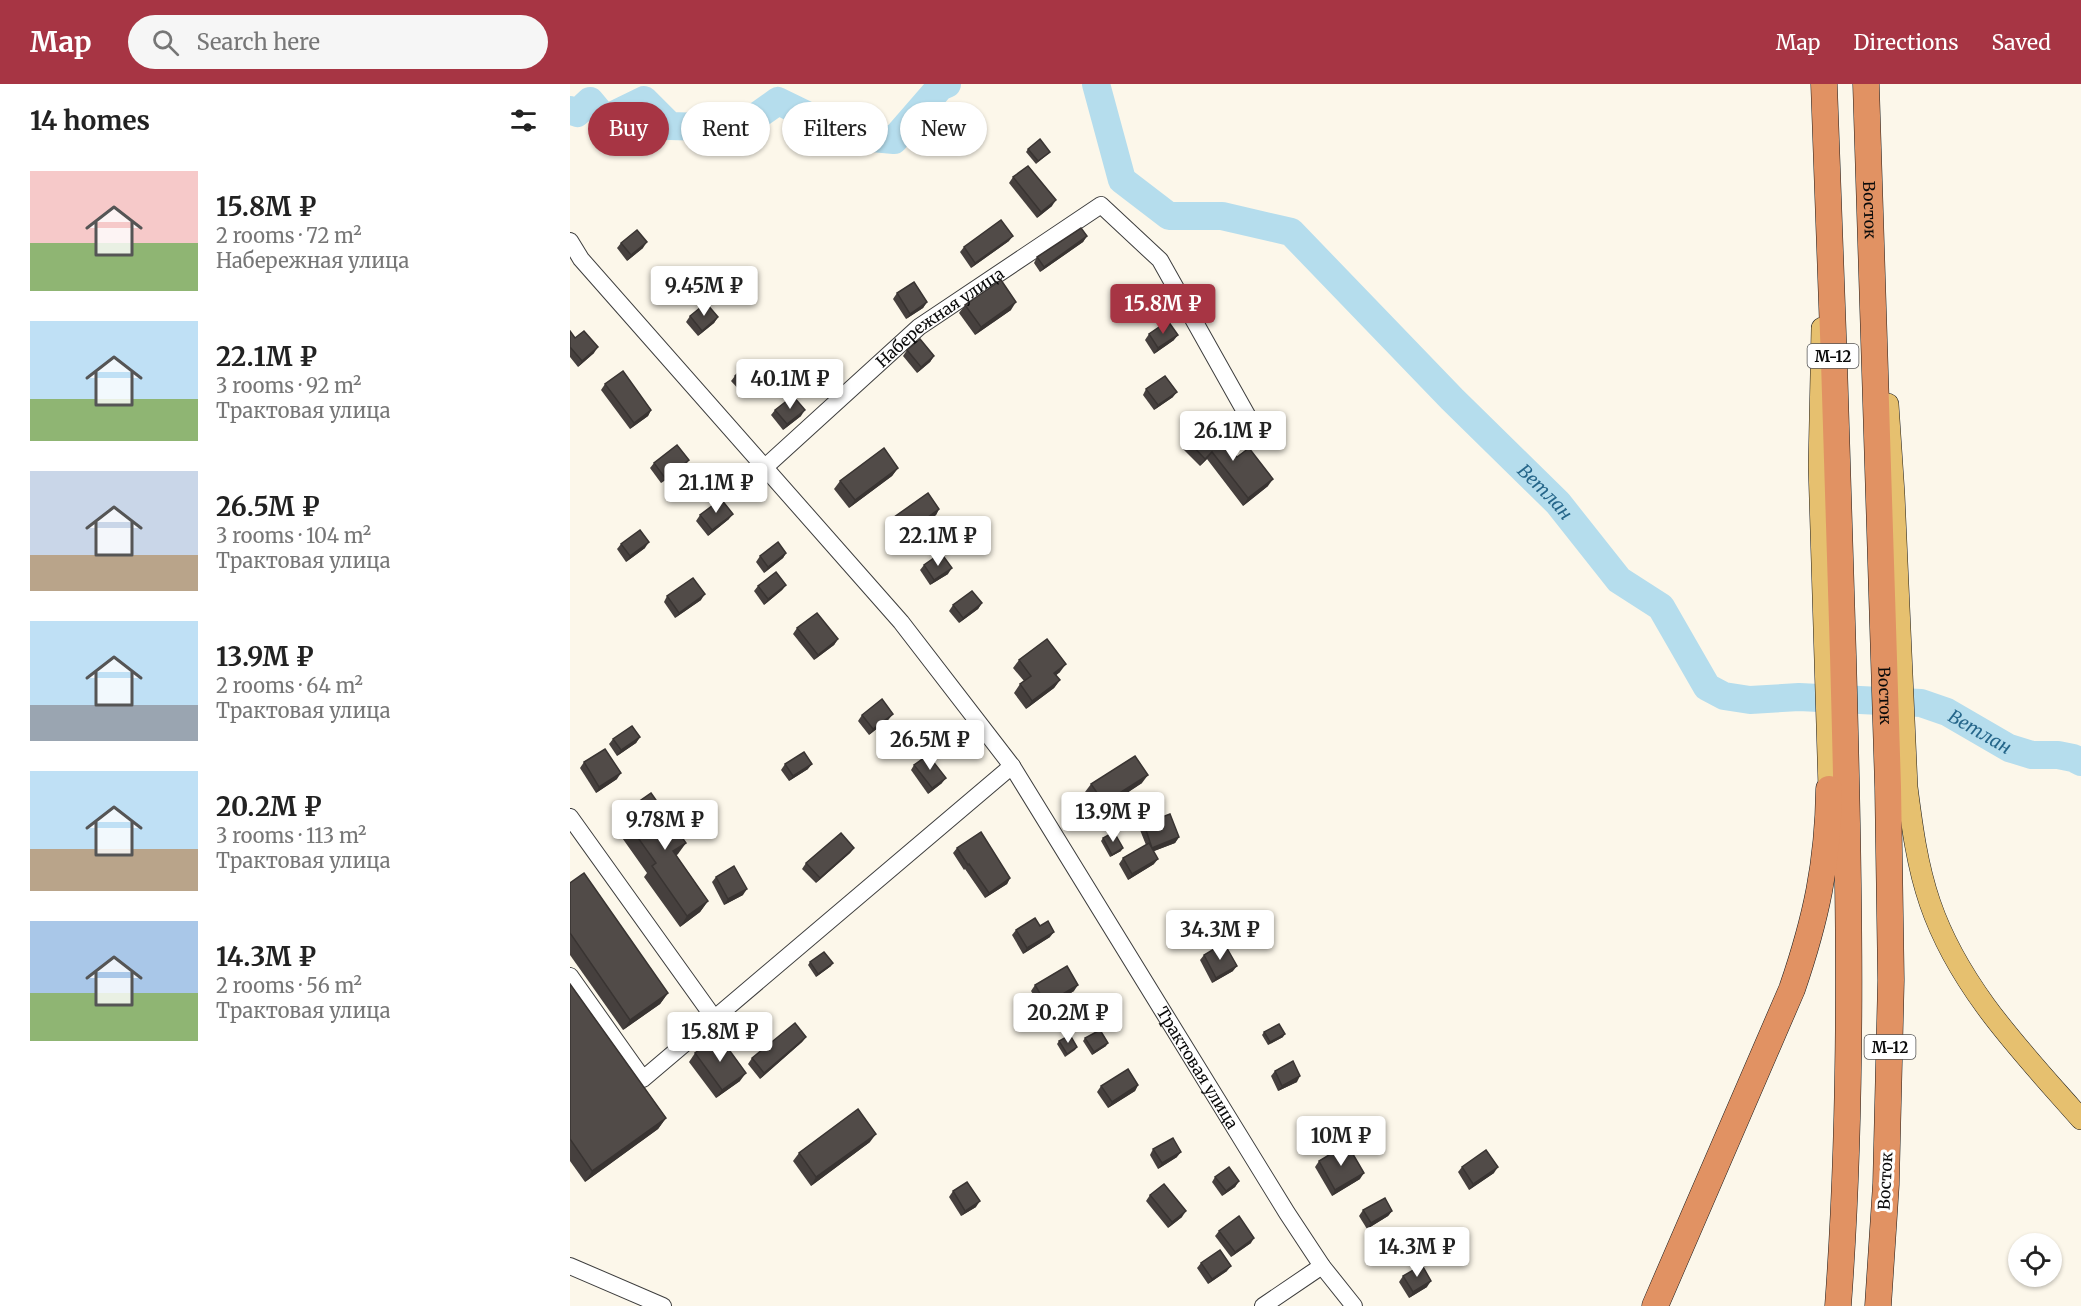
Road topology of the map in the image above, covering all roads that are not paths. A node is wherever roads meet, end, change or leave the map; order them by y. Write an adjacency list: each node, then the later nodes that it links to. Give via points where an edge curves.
1 (1824, 84): 8 (highway, М-12)
2 (1866, 84): 7 (highway, Восток / М-12)
3 (570, 241): 5 (street, Трактовая улица, via 581,259)
4 (1261, 440): 5 (street, Набережная улица, via 1160,260 1101,205 919,327)
5 (764, 468): 6 (street, Трактовая улица, via 901,622)
6 (1012, 766): 11 (street); 14 (street, Трактовая улица)
7 (1897, 787): 12 (main road, via 1930,904 1956,960 1988,1009); 20 (highway, Восток / М-12, via 1886,1184)
8 (1838, 789): 18 (highway, via 1819,898 1792,989); 19 (highway, М-12, via 1849,977)
9 (570, 817): 11 (street)
10 (570, 976): 11 (street, via 643,1079)
11 (714, 1018)
12 (2081, 1119)
13 (570, 1266): 15 (street)
14 (1322, 1266): 16 (street); 17 (street, Трактовая улица)
15 (663, 1306)
16 (1263, 1306)
17 (1354, 1306)
18 (1655, 1306)
19 (1838, 1306)
20 (1878, 1306)

